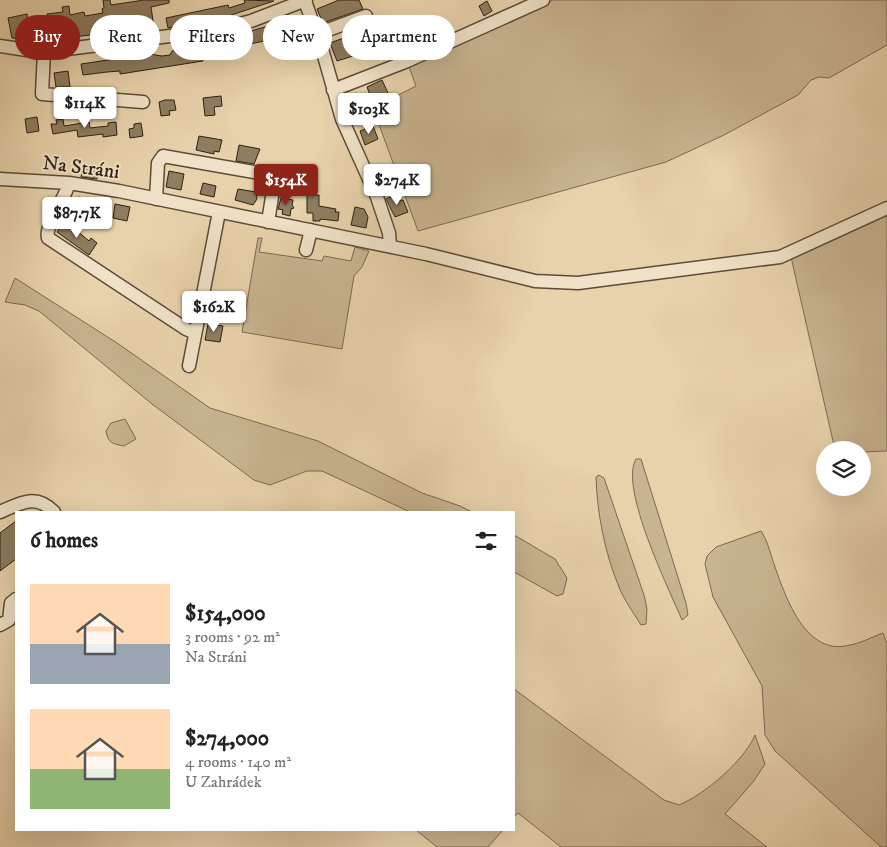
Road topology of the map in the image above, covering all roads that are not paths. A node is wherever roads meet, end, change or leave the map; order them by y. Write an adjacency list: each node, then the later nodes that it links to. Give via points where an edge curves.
1 (305, 0): 3 (street); 6 (street, via 211,36)
2 (543, 0): 9 (street, via 405,62)
3 (310, 15)
4 (0, 46): 5 (street)
5 (15, 48)
6 (80, 48)
7 (44, 60): 10 (street, via 42,94)
8 (324, 60): 9 (street)
9 (333, 90): 18 (street, via 345,128 377,197 389,232)
10 (143, 102)
11 (0, 179): 12 (street, Na Stráni)
12 (69, 184): 13 (street, Na Stráni); 20 (street, via 47,230 48,238)
13 (156, 200): 15 (street, Na Stráni); 16 (street, via 162,156 232,167 275,178)
14 (887, 208): 18 (street, Na Stráni, via 780,256 578,283 535,281)
15 (219, 212): 16 (street, Na Stráni); 20 (street)
16 (268, 222): 17 (street, Na Stráni)
17 (311, 230): 18 (street, Na Stráni); 19 (street)
18 (390, 246)
19 (306, 250)
20 (196, 333): 21 (street)
21 (189, 366)
22 (53, 511): 23 (street, via 37,500)
23 (0, 512)
24 (15, 599): 25 (street, via 11,602 9,620)
25 (0, 625)

